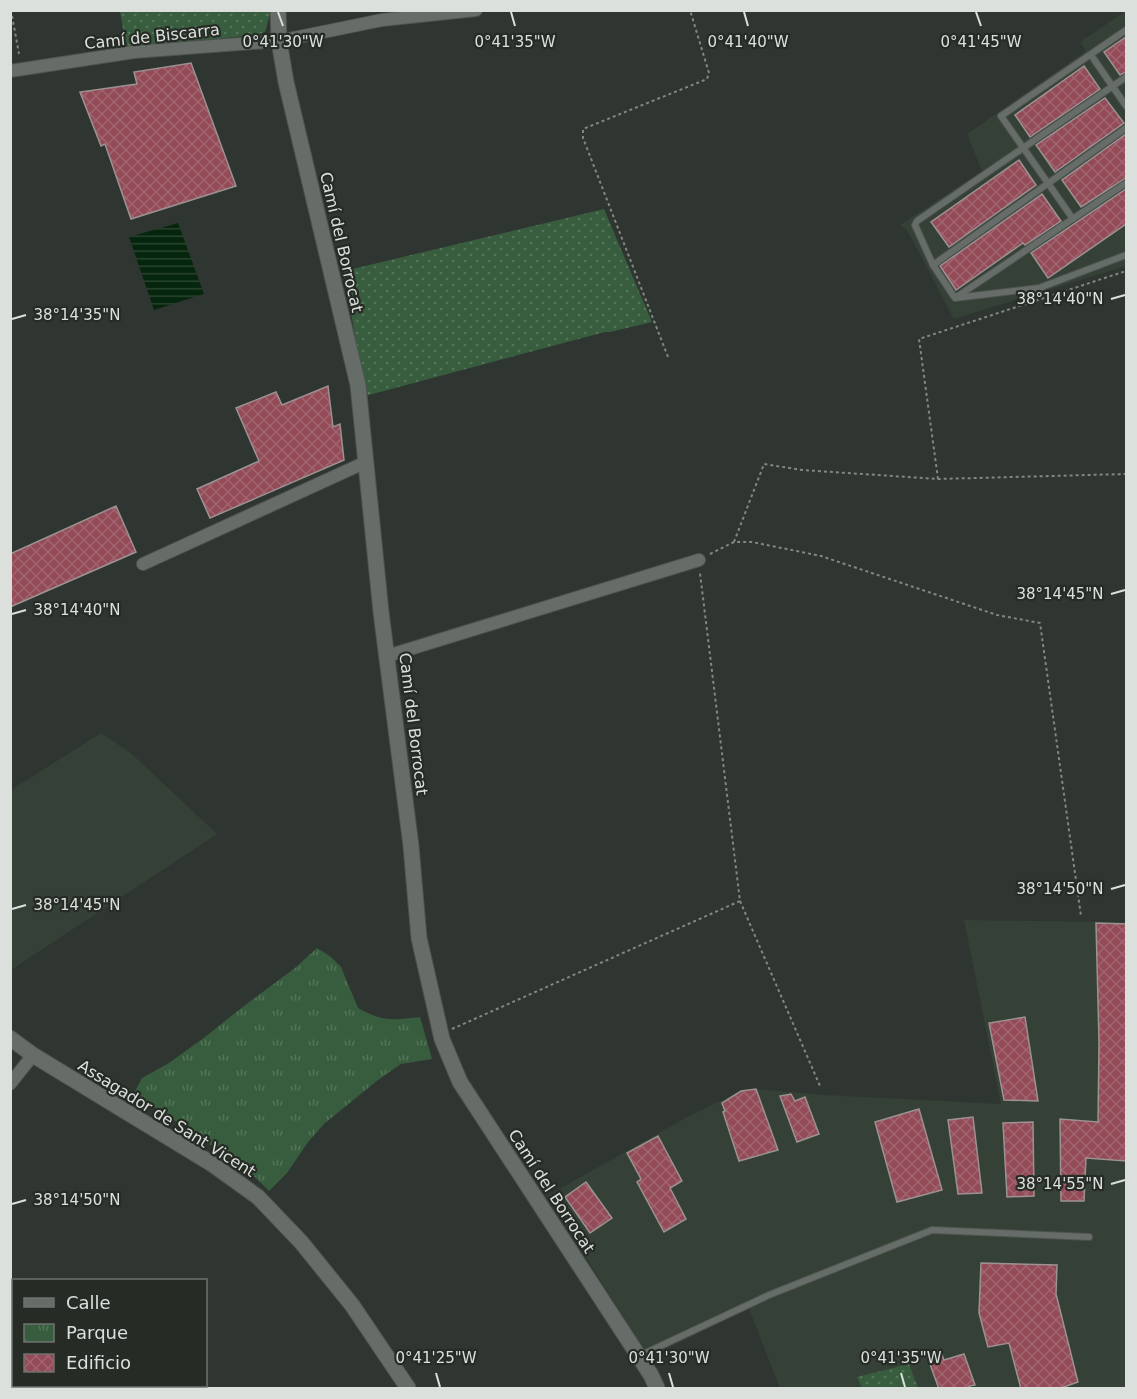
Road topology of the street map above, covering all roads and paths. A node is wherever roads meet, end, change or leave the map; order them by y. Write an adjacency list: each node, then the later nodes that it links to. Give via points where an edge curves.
1 (11, 10): 7 (path)
2 (278, 10): 6 (street, Camí del Borrocat)
3 (476, 10): 6 (street, Camí de Biscarra, via 382,20)
4 (690, 10): 22 (path, via 709,73 707,79 583,129)
5 (1126, 30): 8 (lane)
6 (279, 41): 9 (street, Camí de Biscarra, via 134,52); 23 (street, Camí del Borrocat, via 298,138 358,385)
7 (19, 54)
8 (1091, 55): 11 (lane); 14 (lane, via 1001,116)
9 (10, 71)
10 (1126, 77): 11 (lane)
11 (1113, 86): 12 (lane); 14 (lane)
12 (1126, 106)
13 (1126, 128): 15 (lane)
14 (1023, 148): 15 (lane); 19 (lane, via 917,221 916,231)
15 (1048, 183): 17 (lane); 19 (lane)
16 (1126, 183): 17 (lane)
17 (1073, 219): 21 (lane)
18 (1126, 255): 21 (lane, via 1039,288)
19 (933, 265): 21 (lane)
20 (1126, 271): 25 (path, via 919,339)
21 (955, 298)
22 (668, 357)
23 (366, 462): 28 (street); 29 (street, Camí del Borrocat)
24 (1126, 474): 25 (path)
25 (938, 479): 26 (path, via 764,464)
26 (734, 542): 27 (path); 31 (path, via 821,555 997,615 1040,623)
27 (699, 560): 29 (street); 30 (path)
28 (143, 564)
29 (387, 656): 32 (street, Camí del Borrocat, via 419,938)
30 (740, 901): 32 (path); 36 (path)
31 (1081, 916)
32 (441, 1034): 38 (street, Camí del Borrocat, via 460,1082)
33 (10, 1038): 34 (street, Assagador de Sant Vicent)
34 (33, 1055): 35 (street); 39 (street, Assagador de Sant Vicent, via 212,1164 258,1197 352,1305)
35 (10, 1084)
36 (820, 1086)
37 (1089, 1237): 38 (lane, via 932,1230 769,1295)
38 (638, 1356): 40 (street, Camí del Borrocat)
39 (408, 1389)
40 (657, 1389)

